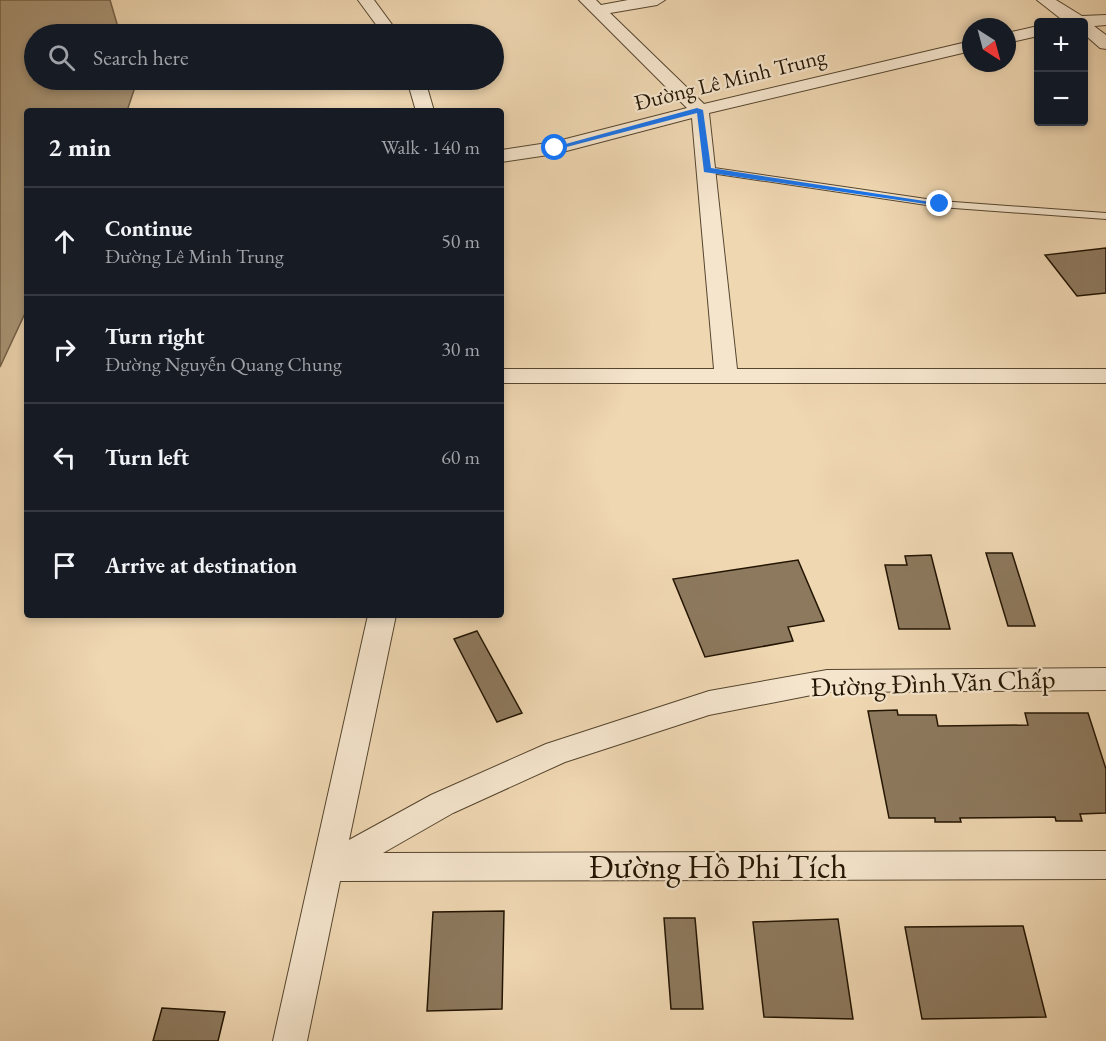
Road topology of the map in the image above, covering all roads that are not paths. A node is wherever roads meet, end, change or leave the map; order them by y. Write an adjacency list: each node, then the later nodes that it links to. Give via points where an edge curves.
1 (366, 0): 8 (street)
2 (657, 0): 4 (street)
3 (1045, 0): 5 (street)
4 (592, 5): 16 (street)
5 (1071, 18)
6 (1106, 20): 7 (street)
7 (1088, 22)
8 (384, 24)
9 (1088, 30): 12 (street)
10 (1034, 32): 11 (street)
11 (1016, 36)
12 (1106, 44)
13 (962, 48): 16 (street, Đường Lê Minh Trung)
14 (419, 90): 15 (street)
15 (424, 108)
16 (700, 110): 17 (street, Đường Lê Minh Trung, via 555,148); 18 (street)
17 (504, 156)
18 (707, 170): 19 (lane, via 940,204); 20 (street)
19 (1106, 216)
20 (726, 375): 21 (street); 22 (street)
21 (504, 376)
22 (1106, 376)
23 (381, 618): 26 (street)
24 (1106, 679): 26 (street, Đường Đình Văn Chấp, via 827,681 710,703 556,753 442,804)
25 (1106, 865): 26 (street, Đường Hồ Phi Tích)
26 (329, 867): 27 (street)
27 (290, 1041)

